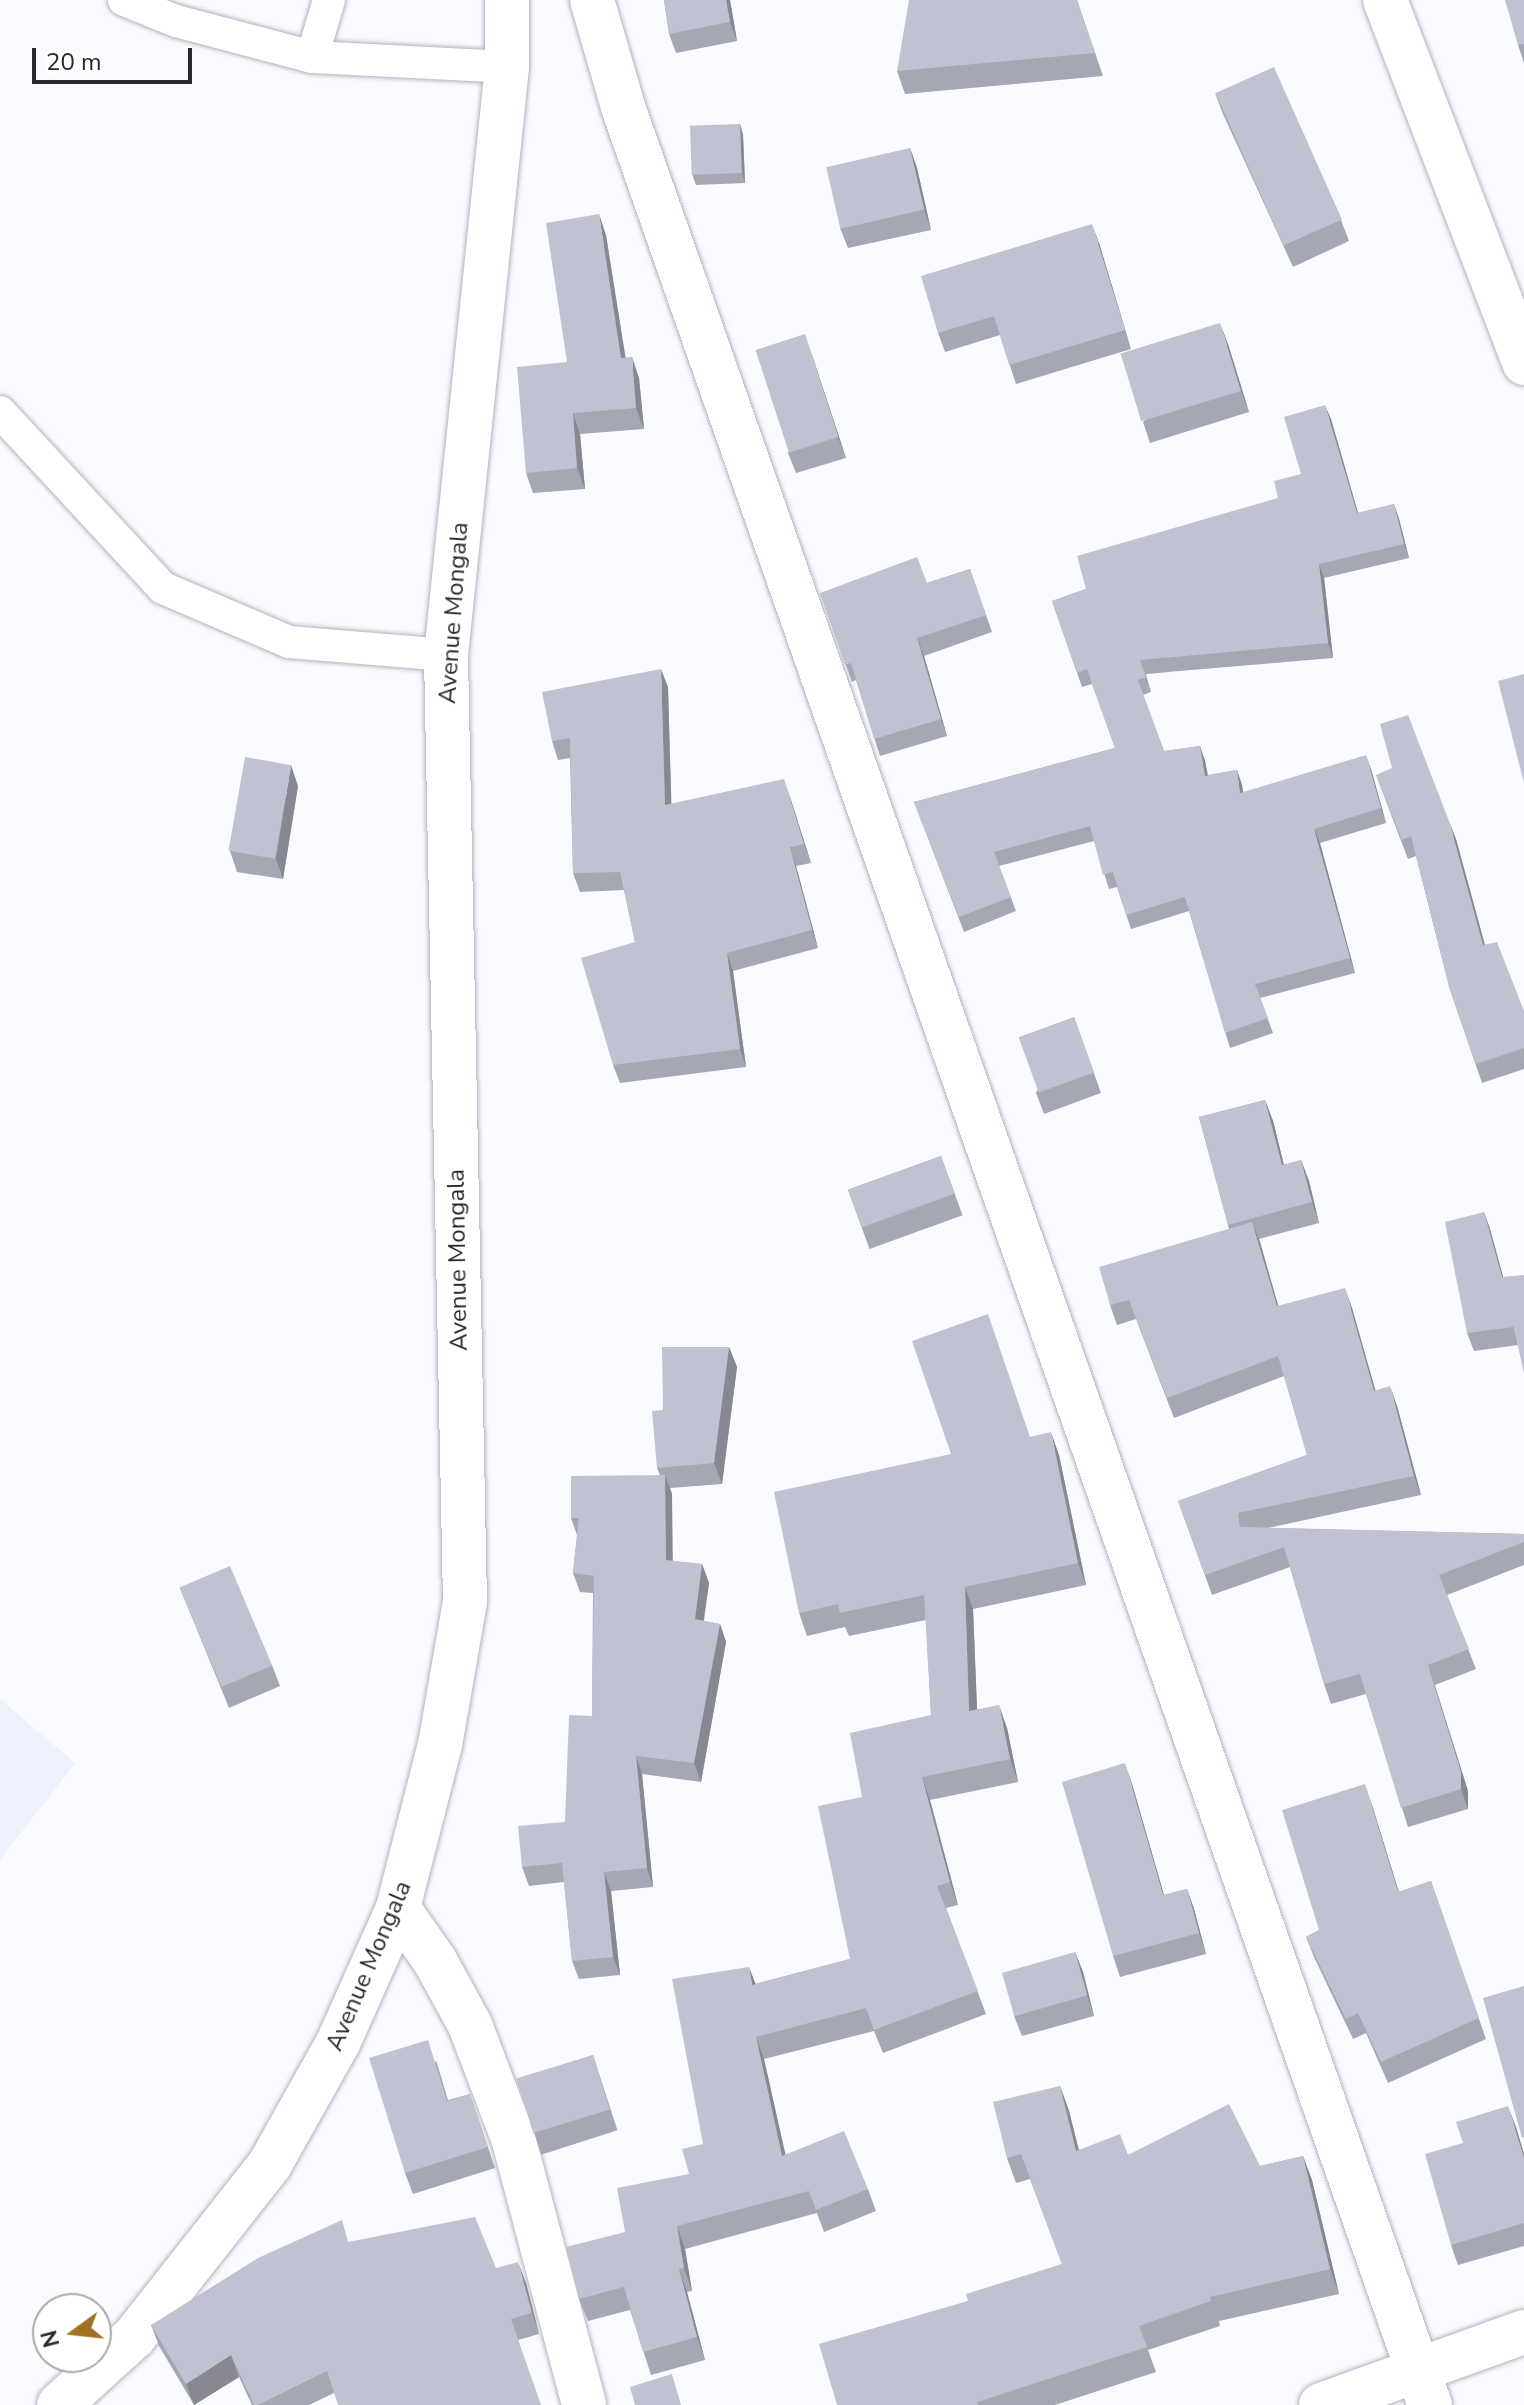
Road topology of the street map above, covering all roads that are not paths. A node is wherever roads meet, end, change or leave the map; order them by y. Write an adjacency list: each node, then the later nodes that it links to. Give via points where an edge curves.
1 (124, 0): 6 (lane, via 176,21)
2 (329, 0): 6 (lane)
3 (507, 0): 7 (street, Avenue Mongala)
4 (592, 0): 13 (street, via 639,152)
5 (1385, 0): 8 (street)
6 (312, 57): 7 (lane)
7 (507, 67): 10 (street, Avenue Mongala)
8 (1524, 363)
9 (0, 412): 10 (lane, via 163,588 289,642)
10 (446, 655): 11 (street, Avenue Mongala, via 465,1602 440,1745)
11 (398, 1908): 14 (street, Avenue Mongala, via 338,2043 270,2164 134,2337); 15 (street, via 470,2025 514,2141)
12 (1524, 2332): 13 (street)
13 (1424, 2388): 16 (street)
14 (59, 2405)
15 (584, 2405)
16 (1321, 2405)

